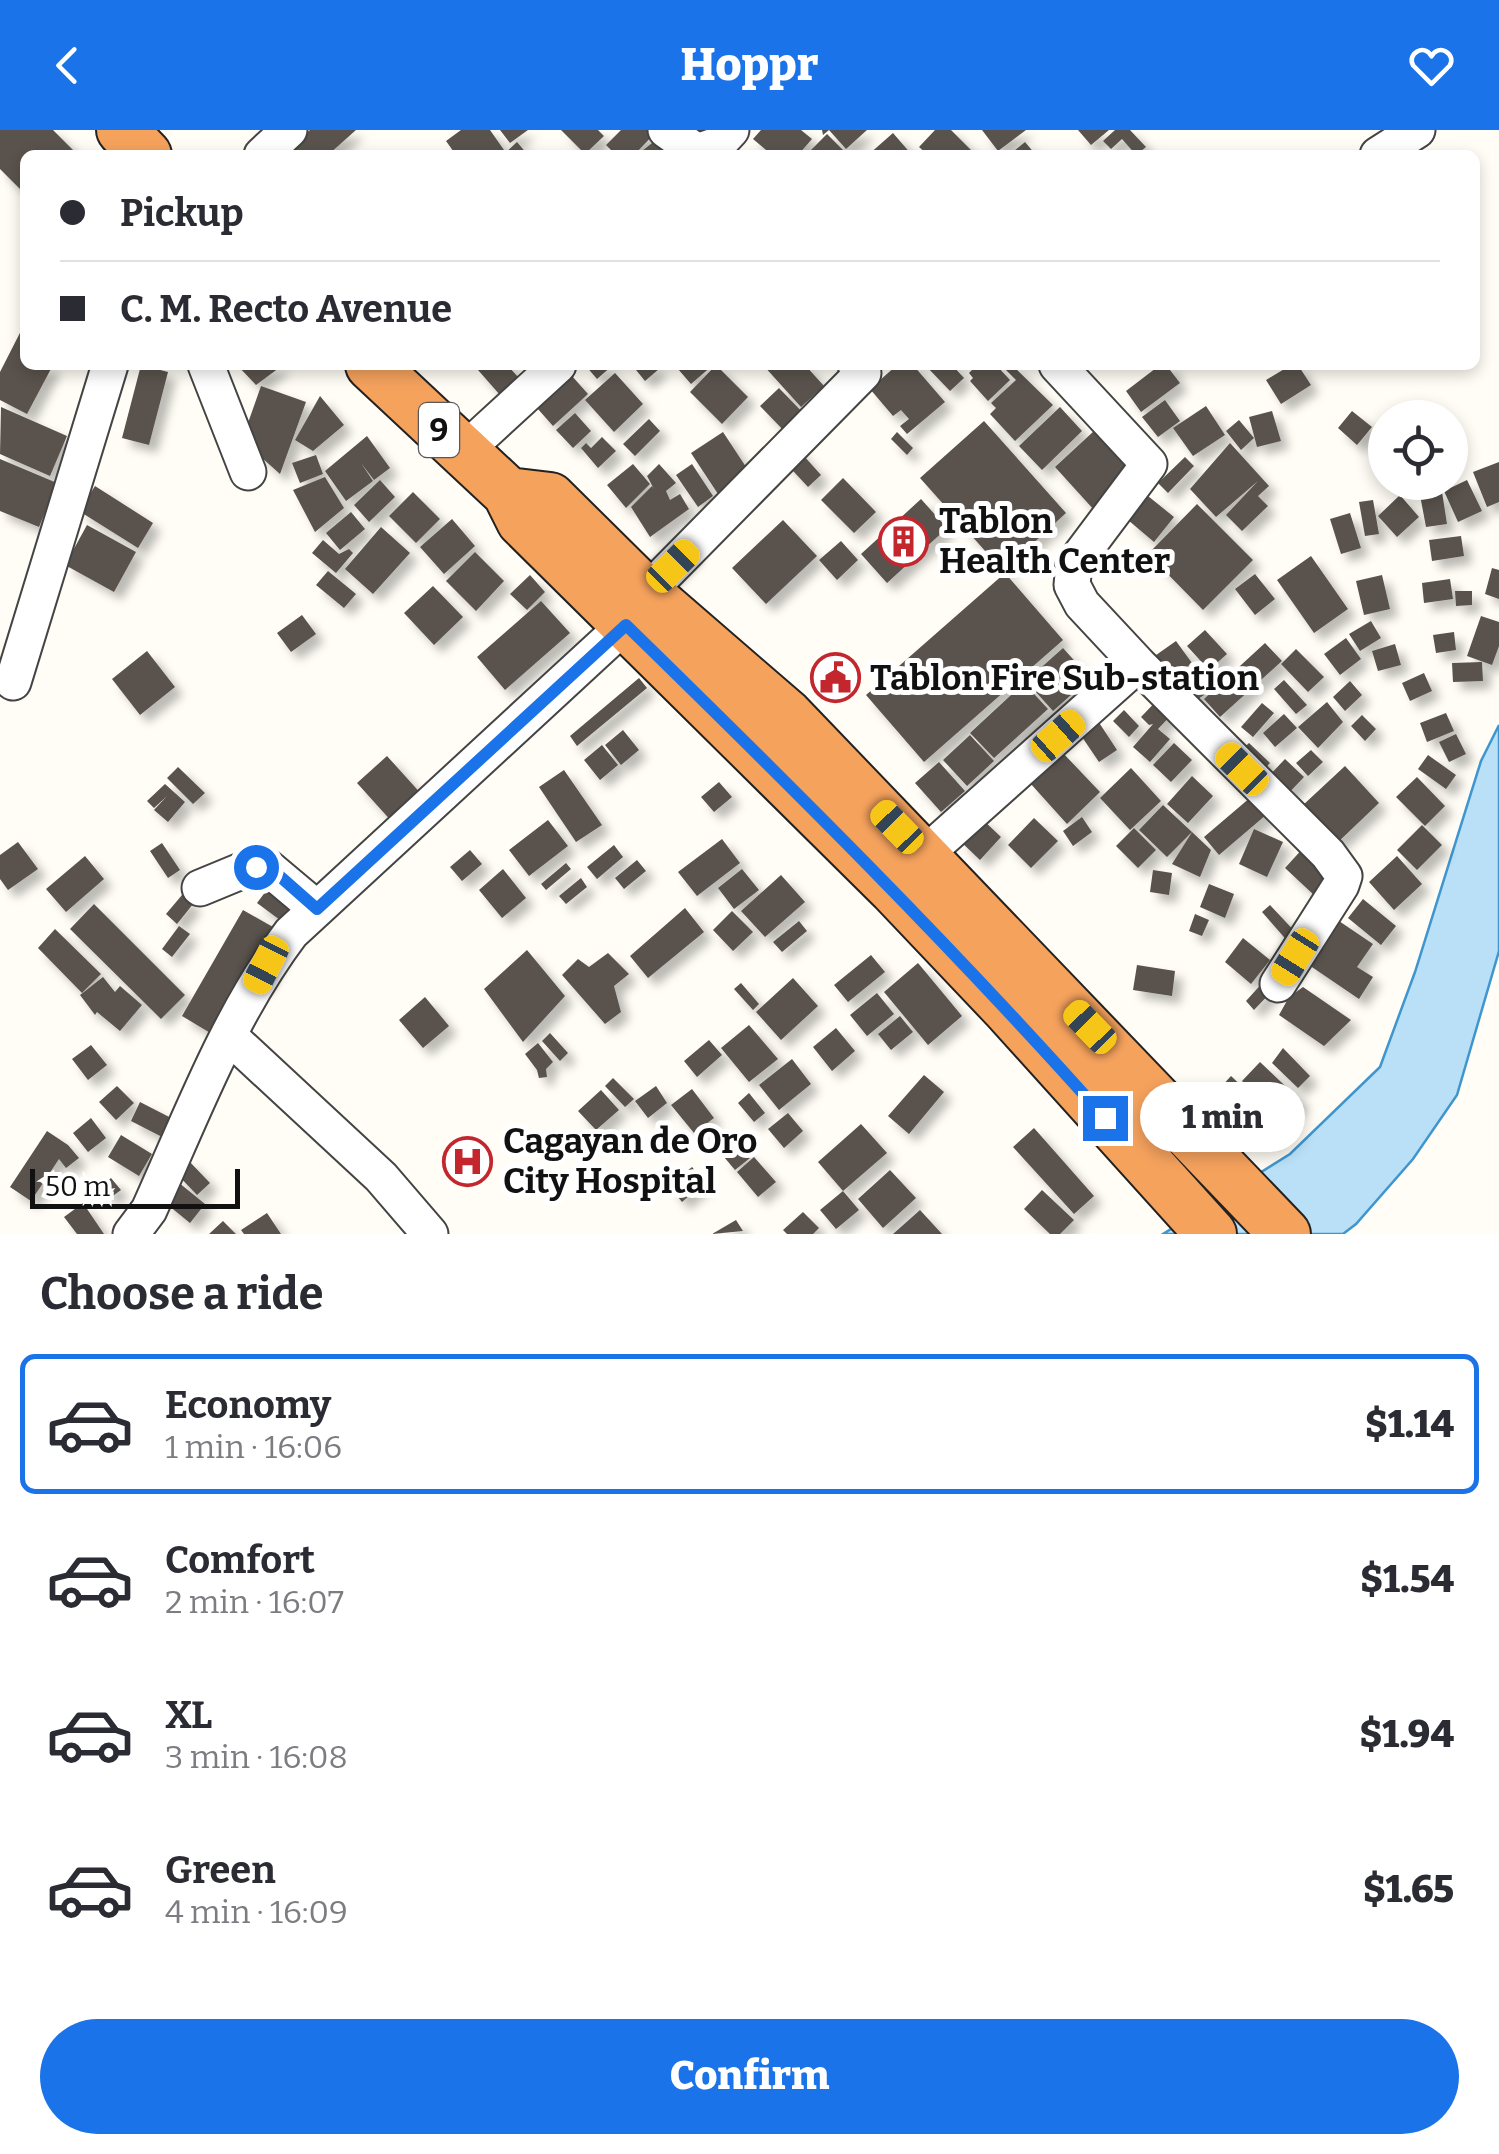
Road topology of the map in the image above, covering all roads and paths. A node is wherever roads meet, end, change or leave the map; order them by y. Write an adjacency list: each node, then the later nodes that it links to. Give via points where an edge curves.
1 (122, 130): 6 (highway)
2 (289, 130): 7 (street)
3 (666, 130): 8 (street)
4 (731, 130): 9 (street)
5 (1417, 130): 10 (street)
6 (141, 150)
7 (267, 150)
8 (694, 150)
9 (702, 150)
10 (1386, 150)
11 (108, 370): 21 (street)
12 (208, 370): 18 (street)
13 (376, 370): 17 (highway, 9)
14 (552, 370): 17 (street)
15 (861, 370): 19 (street)
16 (1061, 370): 20 (street, via 1149,464 1074,564 1072,584 1082,604)
17 (462, 452): 19 (highway, 9, via 508,493 550,498)
18 (248, 472)
19 (636, 609): 22 (highway, 9, via 787,714); 24 (street); 29 (highway, 9)
20 (1138, 664): 22 (street); 25 (street, via 1344,876)
21 (13, 682)
22 (924, 855): 30 (highway, 9)
23 (200, 888): 24 (street, via 267,867)
24 (317, 909): 26 (street, via 266,965)
25 (1278, 984)
26 (229, 1036): 27 (street); 28 (street, via 381,1177)
27 (132, 1234)
28 (430, 1234)
29 (1210, 1234)
30 (1285, 1234)

